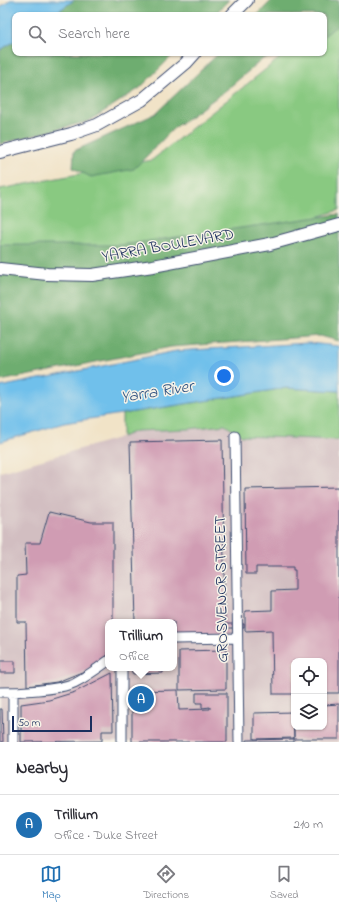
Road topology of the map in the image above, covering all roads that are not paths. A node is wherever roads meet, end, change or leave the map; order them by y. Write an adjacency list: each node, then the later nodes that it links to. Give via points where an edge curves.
1 (247, 0): 2 (street)
2 (235, 12)
3 (193, 56): 4 (street, via 142,100 97,124 71,134)
4 (0, 152)
5 (339, 225): 6 (street, YARRA BOULEVARD, via 270,244 92,275)
6 (0, 269)
7 (235, 436): 8 (street, GROSVENOR STREET)
8 (237, 638): 9 (street); 16 (street, GROSVENOR STREET)
9 (177, 639)
10 (105, 663): 13 (street, via 73,683 61,687)
11 (122, 671): 15 (street)
12 (0, 692): 13 (street)
13 (13, 692): 14 (street)
14 (13, 742)
15 (122, 742)
16 (239, 742)

